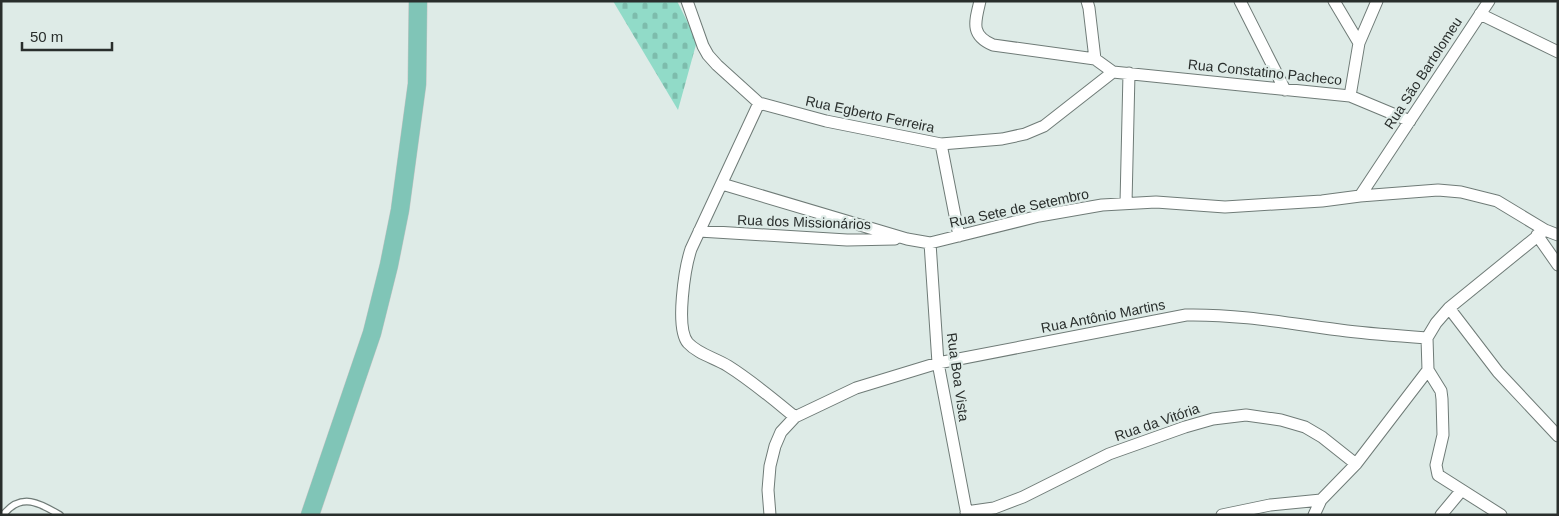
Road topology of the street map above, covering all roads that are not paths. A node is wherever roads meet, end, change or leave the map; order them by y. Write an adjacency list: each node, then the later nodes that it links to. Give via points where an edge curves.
1 (418, 1): 42 (main road, via 417,84 390,265 372,333)
2 (687, 1): 17 (street, Rua Egberto Ferreira, via 708,55)
3 (980, 1): 12 (street, via 976,28 981,38 993,45)
4 (1240, 1): 15 (street)
5 (1334, 1): 10 (street)
6 (1377, 1): 10 (street)
7 (1490, 1): 9 (street)
8 (1090, 4): 12 (street)
9 (1480, 14): 11 (street, Rua São Bartolomeu); 18 (street, Rua São Bartolomeu)
10 (1359, 43): 16 (street)
11 (1558, 52)
12 (1096, 59): 13 (street)
13 (1113, 72): 14 (street, Rua Constatino Pacheco); 19 (street, Rua Egberto Ferreira, via 1044,126 1025,134)
14 (1128, 73): 15 (street, Rua Constatino Pacheco); 22 (street)
15 (1284, 90): 16 (street, Rua Constatino Pacheco)
16 (1350, 96): 18 (street, Rua Constatino Pacheco)
17 (759, 103): 19 (street, Rua Egberto Ferreira, via 826,121); 20 (street)
18 (1410, 121): 21 (street, Rua São Bartolomeu)
19 (941, 144): 26 (street)
20 (722, 184): 23 (street); 27 (street, Rua Sete de Setembro)
21 (1360, 196): 22 (street, Rua Sete de Setembro, via 1225,207); 24 (street, Rua Sete de Setembro, via 1438,190 1461,192 1497,201)
22 (1126, 203): 26 (street, Rua Sete de Setembro, via 1102,204 1039,216)
23 (699, 231): 27 (street, Rua dos Missionários, via 847,240); 34 (street, via 686,264 682,318 687,342 760,388)
24 (1541, 233): 25 (street); 29 (street); 30 (street)
25 (1558, 235)
26 (959, 236): 28 (street, Rua Sete de Setembro)
27 (907, 239): 28 (street, Rua Sete de Setembro)
28 (930, 243): 32 (street, Rua Boa Vista)
29 (1558, 265)
30 (1449, 308): 31 (street); 35 (street, via 1498,372)
31 (1427, 338): 32 (street, Rua Antônio Martins, via 1347,331 1252,317 1186,315); 33 (street)
32 (938, 363): 34 (street, Rua Antônio Martins, via 856,388); 39 (street, Rua Boa Vista)
33 (1428, 370): 36 (street); 37 (street, via 1442,399 1443,435 1436,470 1438,475)
34 (795, 417): 43 (street, via 781,432 775,446 768,490)
35 (1558, 436)
36 (1356, 464): 38 (street); 39 (street, Rua da Vitória, via 1305,427 1246,415 1213,419 1108,454 1023,497)
37 (1461, 491): 46 (street); 47 (street)
38 (1320, 500): 44 (street, via 1270,505); 45 (street)
39 (967, 514)
40 (3, 515): 41 (lane, via 19,502 29,501 40,503)
41 (60, 515)
42 (310, 515)
43 (770, 515)
44 (1222, 515)
45 (1314, 515)
46 (1441, 515)
47 (1501, 515)

